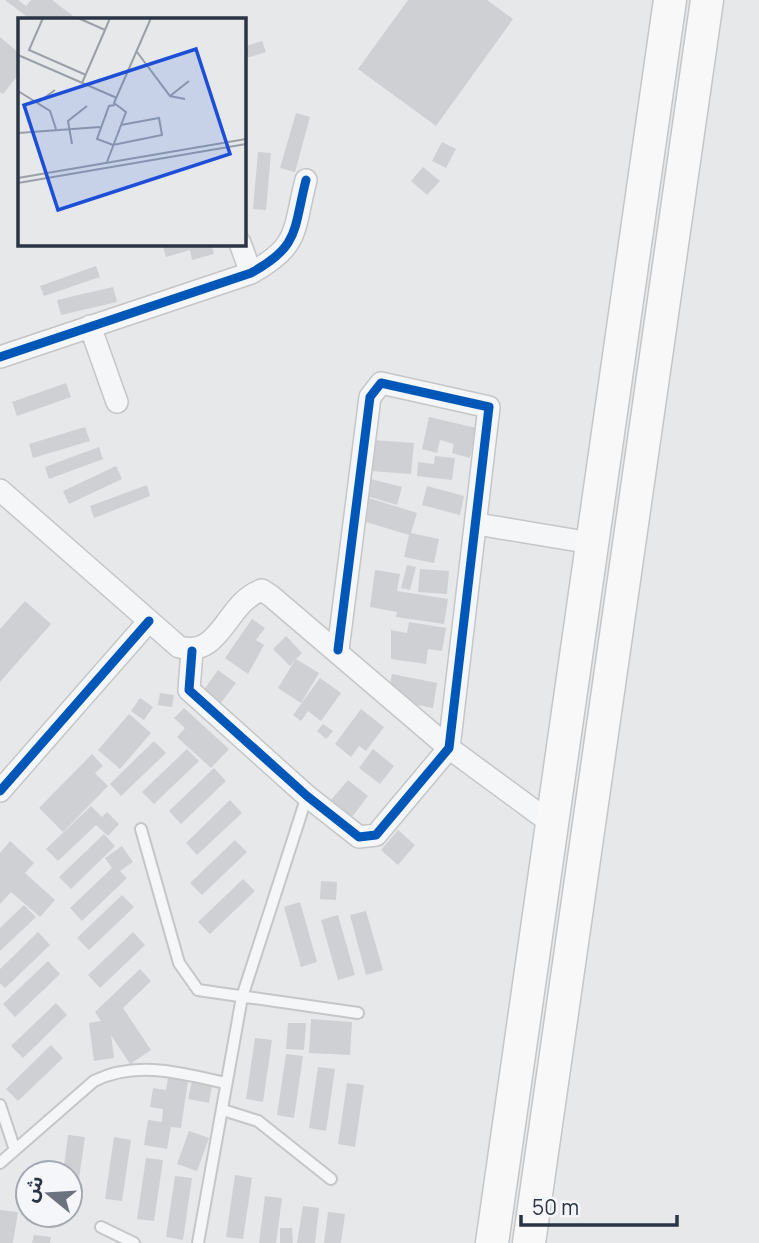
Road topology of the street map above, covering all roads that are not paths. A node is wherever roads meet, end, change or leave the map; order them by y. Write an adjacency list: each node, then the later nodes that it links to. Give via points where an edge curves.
1 (670, 0): 11 (main road)
2 (707, 0): 32 (main road)
3 (306, 180): 5 (street, via 291,242 279,258)
4 (241, 245): 5 (street)
5 (251, 273): 6 (street)
6 (90, 326): 7 (street); 8 (street)
7 (0, 357)
8 (117, 402)
9 (0, 490): 12 (street)
10 (477, 524): 11 (street); 13 (street, via 489,407 381,383 370,397); 15 (street)
11 (591, 543): 18 (main road)
12 (149, 621): 14 (street, via 179,647); 16 (street)
13 (338, 650): 14 (street, via 262,590 249,594 204,648); 15 (street)
14 (192, 651): 17 (street, via 189,690)
15 (449, 748): 17 (street, via 376,835 366,839); 18 (street)
16 (0, 791)
17 (307, 796): 20 (lane)
18 (551, 823): 31 (main road)
19 (141, 830): 20 (lane, via 179,963 198,990)
20 (242, 997): 21 (lane); 22 (lane)
21 (359, 1013)
22 (225, 1083): 24 (lane); 25 (lane, via 157,1069 112,1072 93,1081)
23 (0, 1105): 25 (lane)
24 (223, 1110): 27 (lane, via 258,1121); 30 (lane)
25 (15, 1150): 26 (lane)
26 (0, 1163)
27 (331, 1179)
28 (101, 1227): 29 (lane)
29 (134, 1243)
30 (198, 1243)
31 (492, 1243)
32 (529, 1243)

